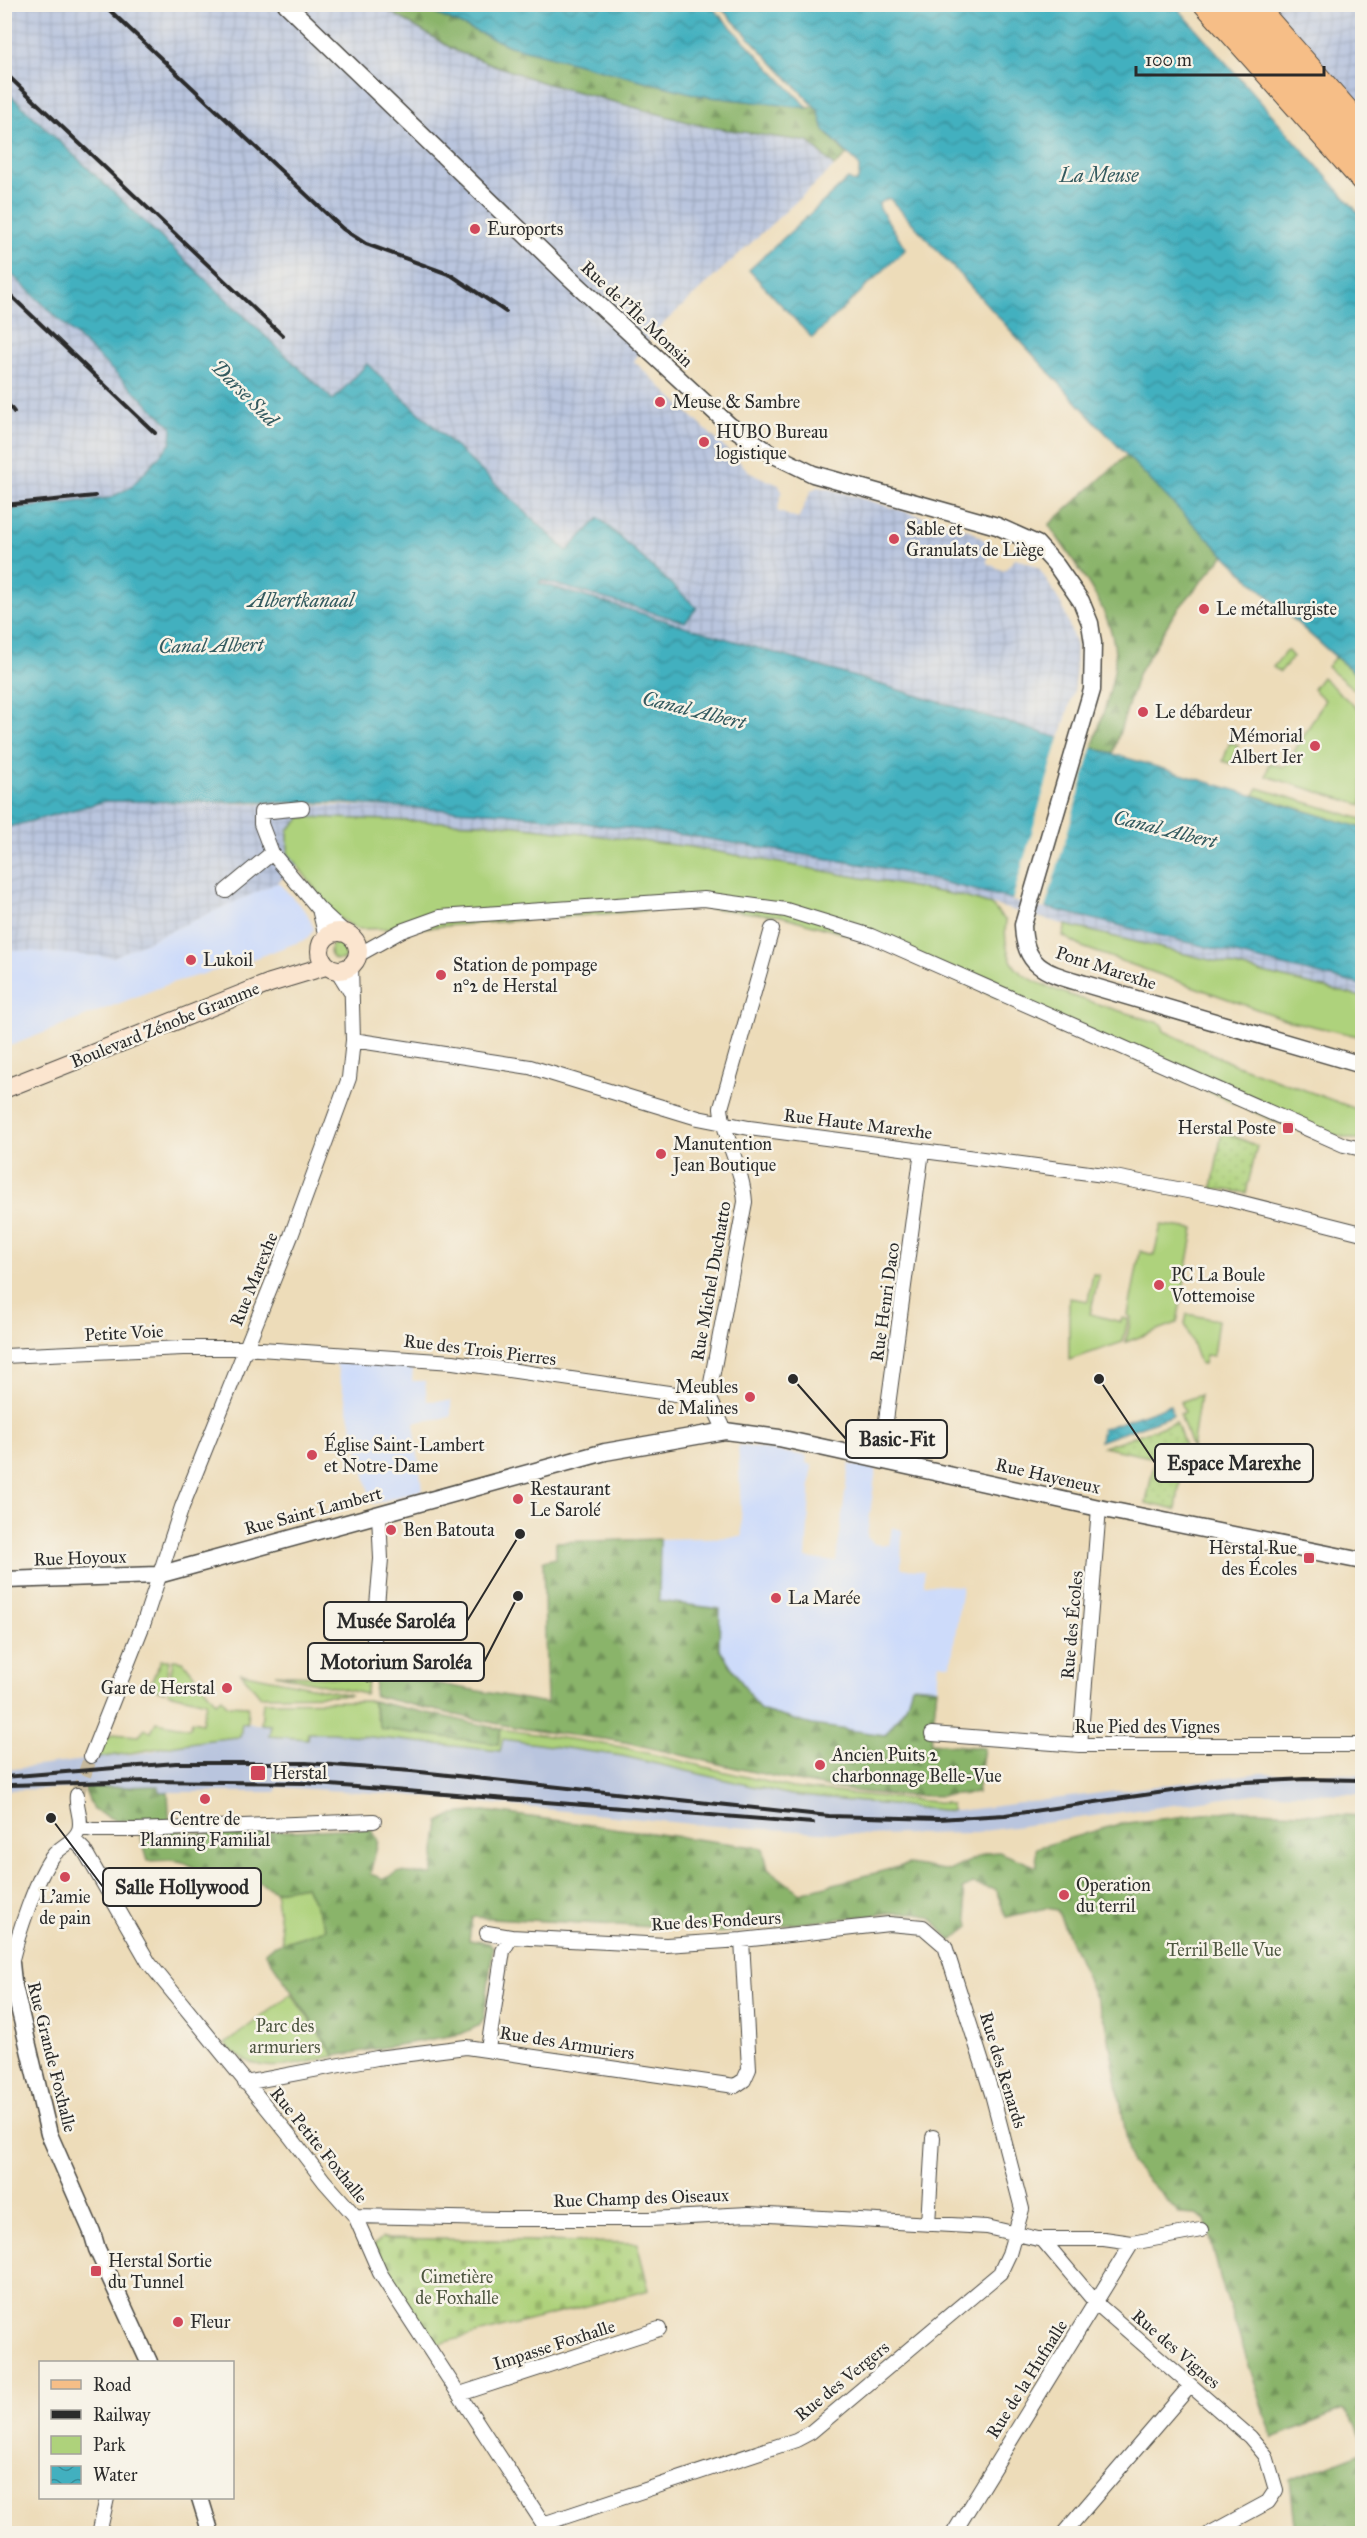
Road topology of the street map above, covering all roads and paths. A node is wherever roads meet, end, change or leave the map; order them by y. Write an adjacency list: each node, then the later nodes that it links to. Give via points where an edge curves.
1 (286, 4): 10 (street, Rue de l'Île Monsin, via 559,268 729,425 770,453 813,474 997,526 1037,544 1082,601 1090,623 1092,690)
2 (1204, 4): 9 (main road)
3 (1255, 4): 5 (main road)
4 (1226, 6): 6 (main road, via 1322,93); 7 (main road); 8 (main road)
5 (1362, 126)
6 (1362, 136)
7 (1362, 152)
8 (1362, 166)
9 (1362, 181)
10 (1079, 734): 20 (street, Pont Marexhe, via 1024,920 1023,940 1028,956 1054,974)
11 (302, 808): 12 (street, via 261,812 261,824)
12 (272, 853): 13 (street); 14 (street)
13 (226, 891)
14 (319, 909): 16 (street); 17 (street)
15 (772, 929): 22 (street, Rue Michel Duchatto, via 721,1108)
16 (345, 933): 17 (main road); 18 (main road, via 356,942)
17 (326, 936): 18 (main road, via 320,949)
18 (343, 964): 19 (street, Rue Marexhe, via 350,991); 21 (main road, Boulevard Zénobe Gramme, via 270,983); 23 (street, via 401,931 440,918 704,899 786,910 871,936 1344,1145)
19 (352, 1040): 22 (street, Rue Haute Marexhe, via 530,1067); 26 (street, Rue Marexhe, via 349,1078)
20 (1362, 1065)
21 (4, 1089)
22 (723, 1123): 24 (street, Rue Haute Marexhe); 28 (street, Rue Michel Duchatto, via 745,1202)
23 (1362, 1149)
24 (922, 1151): 25 (street, Rue Haute Marexhe, via 1104,1175 1220,1197); 30 (street, Rue Henri Daco)
25 (1362, 1233)
26 (245, 1348): 27 (street, Petite Voie); 28 (street, Rue des Trois Pierres, via 453,1362); 34 (street, Rue Marexhe)
27 (4, 1356)
28 (710, 1398): 29 (street)
29 (725, 1431): 30 (street, Rue Hayeneux); 32 (street, Rue Saint Lambert, via 605,1452)
30 (881, 1458): 31 (street, Rue Hayeneux)
31 (1099, 1508): 33 (street, Rue Hayeneux); 38 (street, Rue des Écoles)
32 (379, 1514): 34 (street, Rue Saint Lambert); 36 (street, via 381,1559)
33 (1362, 1561)
34 (158, 1575): 35 (street, Rue Hoyoux); 40 (street, Rue Marexhe, via 144,1622)
35 (4, 1580)
36 (372, 1675)
37 (932, 1734): 38 (street, Rue Pied des Vignes)
38 (1080, 1745): 39 (street, Rue Pied des Vignes)
39 (1362, 1745)
40 (91, 1756)
41 (76, 1801): 43 (street, via 80,1816)
42 (374, 1821): 43 (street)
43 (76, 1833): 48 (street, Rue Grande Foxhalle, via 52,1856); 50 (street, Rue Petite Foxhalle, via 150,1963)
44 (922, 1927): 47 (street, Rue des Fondeurs, via 889,1924); 55 (street, Rue des Renards, via 945,1946 993,2094 1022,2209)
45 (487, 1933): 46 (street, Rue des Fondeurs)
46 (511, 1938): 47 (street, Rue des Fondeurs, via 666,1945); 49 (street, via 503,1951)
47 (742, 1941): 49 (street, Rue des Armuriers, via 749,2069 735,2086)
48 (7, 1962): 60 (street, Rue Grande Foxhalle, via 49,2134)
49 (488, 2049): 50 (street, Rue des Armuriers, via 443,2048)
50 (245, 2083): 52 (street, Rue Petite Foxhalle)
51 (933, 2137): 53 (street)
52 (355, 2216): 53 (street, Rue Champ des Oiseaux, via 649,2219 738,2214); 62 (street, Rue Petite Foxhalle, via 380,2273)
53 (928, 2224): 55 (street, Rue Champ des Oiseaux, via 987,2227)
54 (1201, 2230): 57 (street, Rue Champ des Oiseaux)
55 (1014, 2235): 56 (street, Rue Champ des Oiseaux); 65 (street, Rue des Vergers, via 999,2273 811,2432)
56 (1042, 2239): 57 (street, Rue Champ des Oiseaux); 58 (street, Rue des Vignes)
57 (1132, 2243): 58 (street, Rue de la Hufnalle)
58 (1096, 2303): 61 (street, Rue des Vignes); 68 (street, Rue de la Hufnalle)
59 (659, 2329): 62 (street, Impasse Foxhalle)
60 (149, 2361)
61 (1190, 2386): 69 (street); 70 (street, Rue des Vignes, via 1259,2446 1276,2490 1268,2502)
62 (460, 2394): 65 (street, Rue Petite Foxhalle)
63 (107, 2499): 66 (street)
64 (200, 2499): 67 (street)
65 (546, 2529)
66 (99, 2534)
67 (211, 2534)
68 (953, 2534)
69 (1063, 2534)
70 (1209, 2534)

